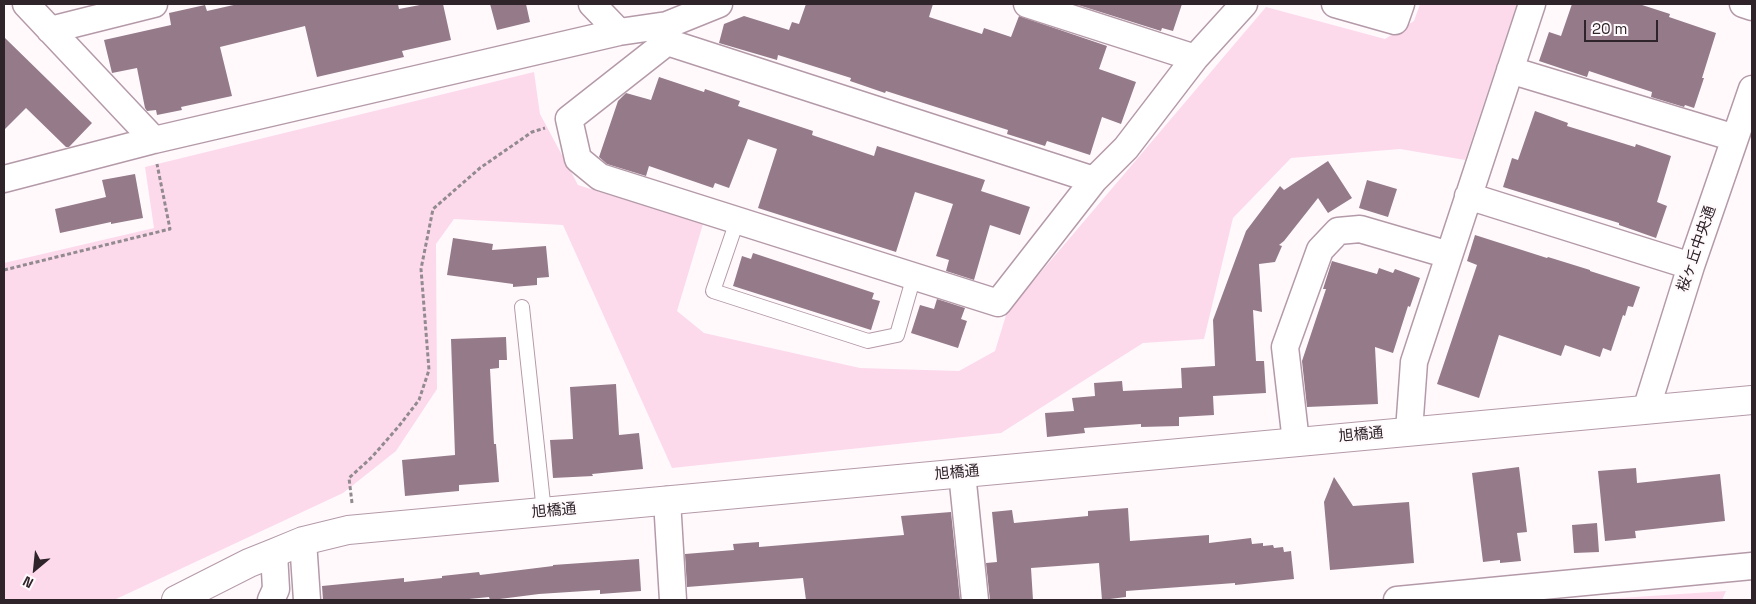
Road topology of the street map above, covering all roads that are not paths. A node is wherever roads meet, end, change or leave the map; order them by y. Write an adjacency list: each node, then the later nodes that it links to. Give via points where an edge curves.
1 (26, 4): 12 (street)
2 (154, 4): 12 (street)
3 (592, 4): 13 (street)
4 (719, 4): 14 (street)
5 (1027, 4): 15 (street)
6 (1244, 4): 15 (street)
7 (1335, 4): 8 (street, via 1395,21)
8 (1401, 4)
9 (1532, 4): 16 (street)
10 (1743, 4): 11 (street)
11 (1752, 7)
12 (50, 30): 19 (street)
13 (619, 32): 14 (street); 19 (street)
14 (667, 34): 21 (street); 23 (street, via 569,119 578,159 600,177)
15 (1195, 58): 21 (street, via 1126,148)
16 (1510, 70): 18 (street); 22 (street)
17 (1752, 89): 18 (street, 桜ヶ丘中央通)
18 (1735, 138): 25 (street, 桜ヶ丘中央通)
19 (155, 148): 20 (street)
20 (4, 179)
21 (1094, 180): 26 (street, via 998,303)
22 (1468, 196): 24 (street); 25 (street)
23 (737, 221): 26 (street); 26 (lane, via 713,291 868,341 898,335)
24 (1448, 255): 30 (street, via 1414,362); 31 (street, via 1360,229 1338,231 1320,250 1285,348)
25 (1691, 266): 29 (street, 桜ヶ丘中央通)
26 (914, 276)
27 (522, 307): 34 (lane)
28 (1752, 400): 29 (street, 旭橋通)
29 (1646, 410): 30 (street, 旭橋通)
30 (1410, 431): 31 (street, 旭橋通)
31 (1296, 442): 32 (street, 旭橋通)
32 (962, 473): 33 (street, 旭橋通); 42 (street)
33 (667, 500): 34 (street, 旭橋通); 41 (street)
34 (544, 512): 35 (street, 旭橋通, via 348,530)
35 (303, 542): 36 (street, 旭橋通); 40 (street)
36 (274, 553): 38 (street, 旭橋通); 39 (street, via 276,589)
37 (1752, 566): 43 (street)
38 (176, 600)
39 (271, 600)
40 (307, 600)
41 (673, 600)
42 (975, 600)
43 (1397, 600)

